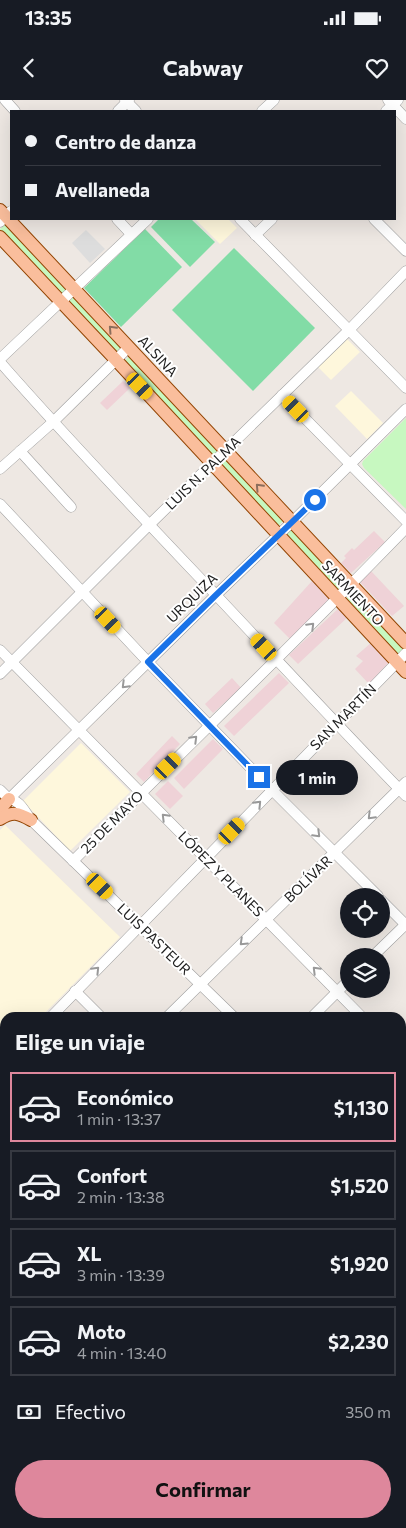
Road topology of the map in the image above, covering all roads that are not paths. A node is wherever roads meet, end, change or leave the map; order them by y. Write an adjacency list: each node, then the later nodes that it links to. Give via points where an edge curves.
1 (5, 100): 5 (street)
2 (257, 100): 6 (street)
3 (274, 100): 6 (street)
4 (391, 104): 7 (street)
5 (14, 110)
6 (265, 110)
7 (406, 119)
8 (4, 215): 19 (main road, ALSINA)
9 (118, 220): 14 (street)
10 (147, 220): 14 (street)
11 (241, 220): 15 (street)
12 (271, 220): 15 (street)
13 (375, 220): 17 (street)
14 (132, 234): 19 (street)
15 (255, 234): 21 (street)
16 (0, 237): 20 (main road)
17 (406, 251)
18 (406, 271): 21 (street, LUIS N. PALMA)
19 (74, 288): 20 (street); 22 (main road, ALSINA, one-way to 19)
20 (61, 301): 23 (main road); 24 (street)
21 (350, 329): 25 (street); 26 (street, LUIS N. PALMA)
22 (129, 347): 23 (street); 30 (main road, ALSINA)
23 (116, 360): 28 (street); 31 (main road)
24 (0, 361): 28 (street)
25 (406, 388)
26 (282, 395): 30 (street, LUIS N. PALMA); 32 (street)
27 (406, 409): 32 (street, URQUIZA)
28 (52, 422): 29 (street); 38 (street)
29 (20, 451): 33 (street); 35 (street)
30 (226, 451): 31 (street, LUIS N. PALMA); 37 (main road, ALSINA, one-way to 30)
31 (212, 464): 38 (street, LUIS N. PALMA); 40 (main road)
32 (350, 465): 36 (street); 37 (street, URQUIZA)
33 (0, 469)
34 (0, 504): 42 (street)
35 (71, 507)
36 (406, 521)
37 (292, 522): 40 (street, URQUIZA); 41 (main road, SARMIENTO)
38 (149, 525): 42 (street, LUIS N. PALMA); 43 (street)
39 (406, 528): 41 (street, 25 DE MAYO)
40 (278, 535): 43 (street, URQUIZA); 44 (main road, SARMIENTO)
41 (351, 585): 44 (street, 25 DE MAYO); 45 (main road, SARMIENTO)
42 (82, 592): 48 (street, LUIS N. PALMA); 49 (street)
43 (216, 595): 47 (street); 49 (street, URQUIZA)
44 (338, 599): 47 (street, 25 DE MAYO, one-way to 44); 50 (main road, SARMIENTO)
45 (406, 643)
46 (0, 650): 48 (street, LÓPEZ Y PLANES)
47 (276, 660): 52 (street); 53 (street, 25 DE MAYO)
48 (12, 662): 51 (street, LUIS N. PALMA); 54 (street, LÓPEZ Y PLANES)
49 (148, 662): 53 (street); 54 (street, URQUIZA, one-way to 54)
50 (403, 662): 52 (street, SAN MARTÍN)
51 (0, 674)
52 (336, 724): 55 (street); 56 (street, SAN MARTÍN)
53 (209, 725): 56 (street); 57 (street, 25 DE MAYO, one-way to 53)
54 (80, 730): 57 (street, LÓPEZ Y PLANES); 58 (street, URQUIZA)
55 (404, 789): 62 (street, BOLÍVAR, one-way to 62)
56 (272, 790): 62 (street, one-way to 62); 63 (street, SAN MARTÍN, one-way to 56)
57 (141, 793): 63 (street, LÓPEZ Y PLANES, one-way to 57); 64 (street, 25 DE MAYO)
58 (5, 795): 59 (main road, URQUIZA); 61 (street, LUIS PASTEUR, via 16,800)
59 (0, 809)
60 (0, 819): 61 (main road, via 19,813)
61 (31, 820): 64 (street, LUIS PASTEUR)
62 (335, 852): 65 (street); 67 (street, BOLÍVAR)
63 (206, 858): 67 (street, LÓPEZ Y PLANES); 68 (street, SAN MARTÍN)
64 (73, 860): 68 (street, LUIS PASTEUR)
65 (370, 888)
66 (390, 909): 69 (street)
67 (266, 920): 71 (street, BOLÍVAR, one-way to 71); 74 (street, LÓPEZ Y PLANES, one-way to 67)
68 (140, 924): 71 (street, LUIS PASTEUR); 73 (street, SAN MARTÍN, one-way to 68)
69 (406, 924): 70 (street)
70 (381, 948)
71 (201, 984): 77 (street, BOLÍVAR); 78 (street, LUIS PASTEUR)
72 (340, 989): 74 (street)
73 (75, 991): 75 (street, SAN MARTÍN); 76 (street)
74 (337, 992): 79 (street); 80 (street, LÓPEZ Y PLANES)
75 (56, 1012)
76 (96, 1012)
77 (172, 1012)
78 (229, 1012)
79 (317, 1012)
80 (357, 1012)

